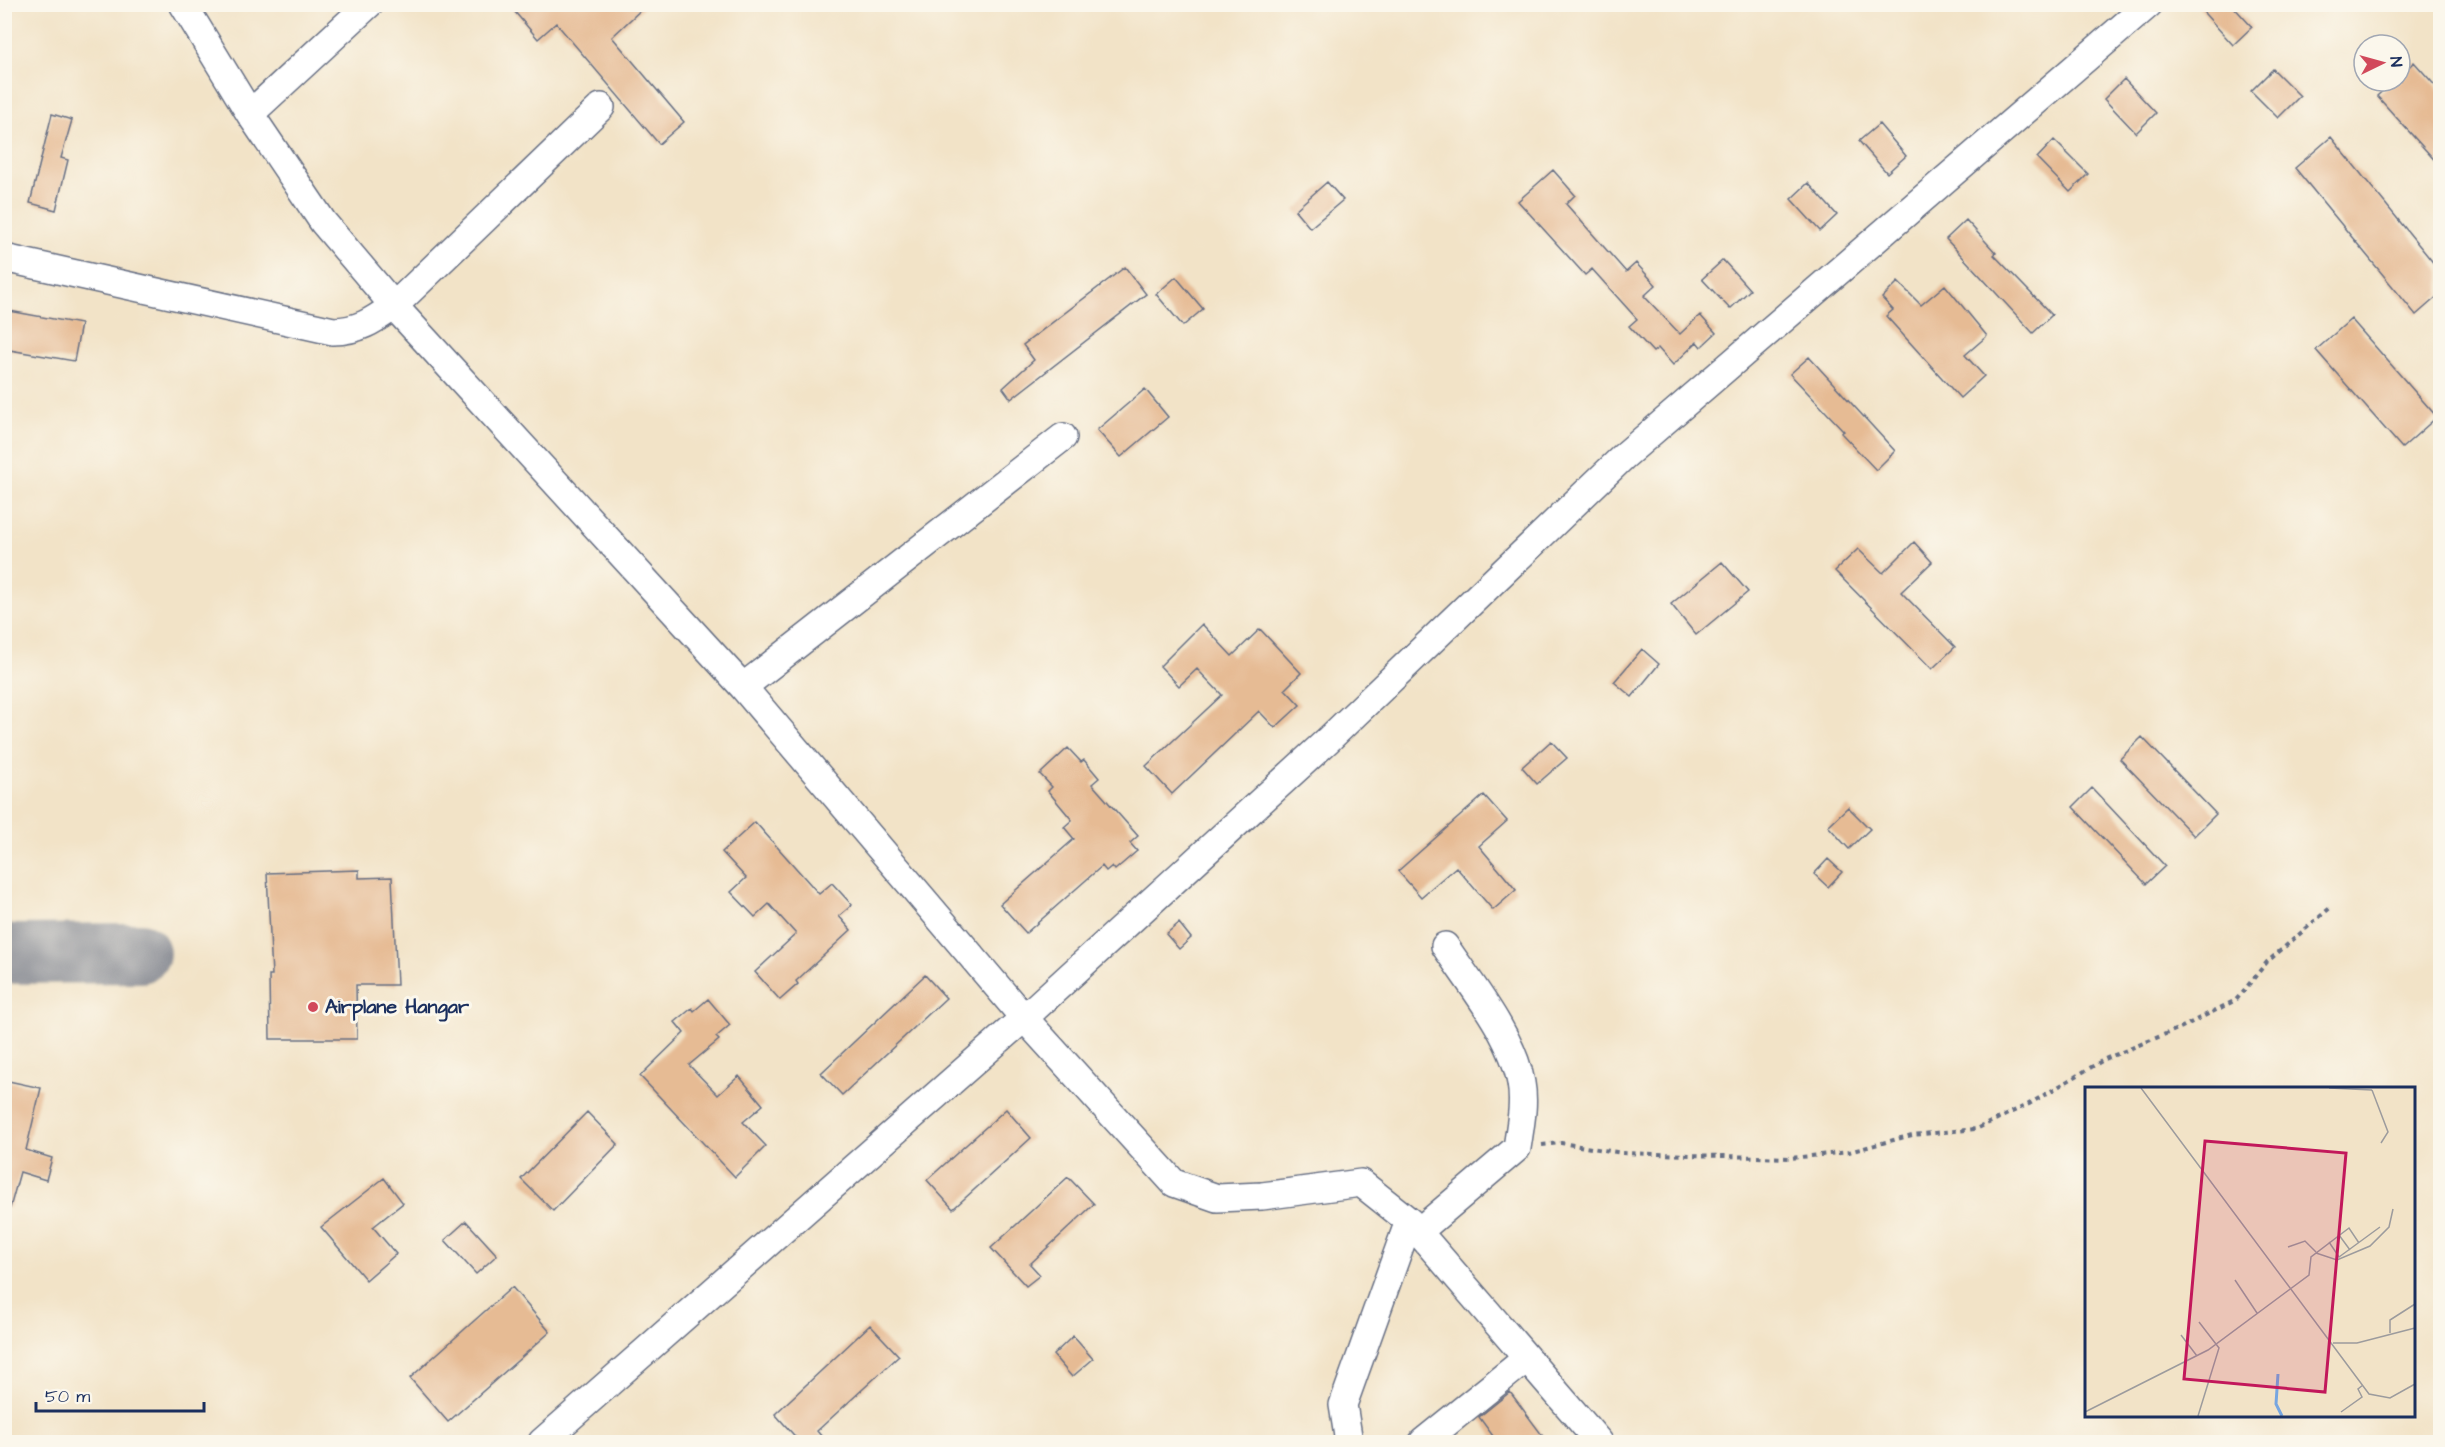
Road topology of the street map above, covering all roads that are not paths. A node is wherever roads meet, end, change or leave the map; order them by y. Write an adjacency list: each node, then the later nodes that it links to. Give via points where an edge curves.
1 (183, 4): 5 (street)
2 (369, 4): 5 (street)
3 (2149, 4): 11 (street, via 1623,457 1328,740)
4 (601, 107): 7 (street)
5 (250, 114): 7 (street, via 323,222)
6 (4, 258): 7 (street, via 333,331 365,326)
7 (394, 306): 9 (street)
8 (1063, 437): 9 (street)
9 (743, 687): 11 (street)
10 (1445, 946): 12 (street, via 1505,1036 1521,1083 1522,1115 1517,1148)
11 (1024, 1018): 12 (street, via 1173,1183 1217,1198 1361,1183); 15 (street)
12 (1414, 1227): 13 (street); 14 (street)
13 (1527, 1359): 18 (street); 19 (street)
14 (1343, 1405): 16 (street); 17 (street)
15 (542, 1443)
16 (1349, 1443)
17 (1366, 1443)
18 (1423, 1443)
19 (1599, 1443)

